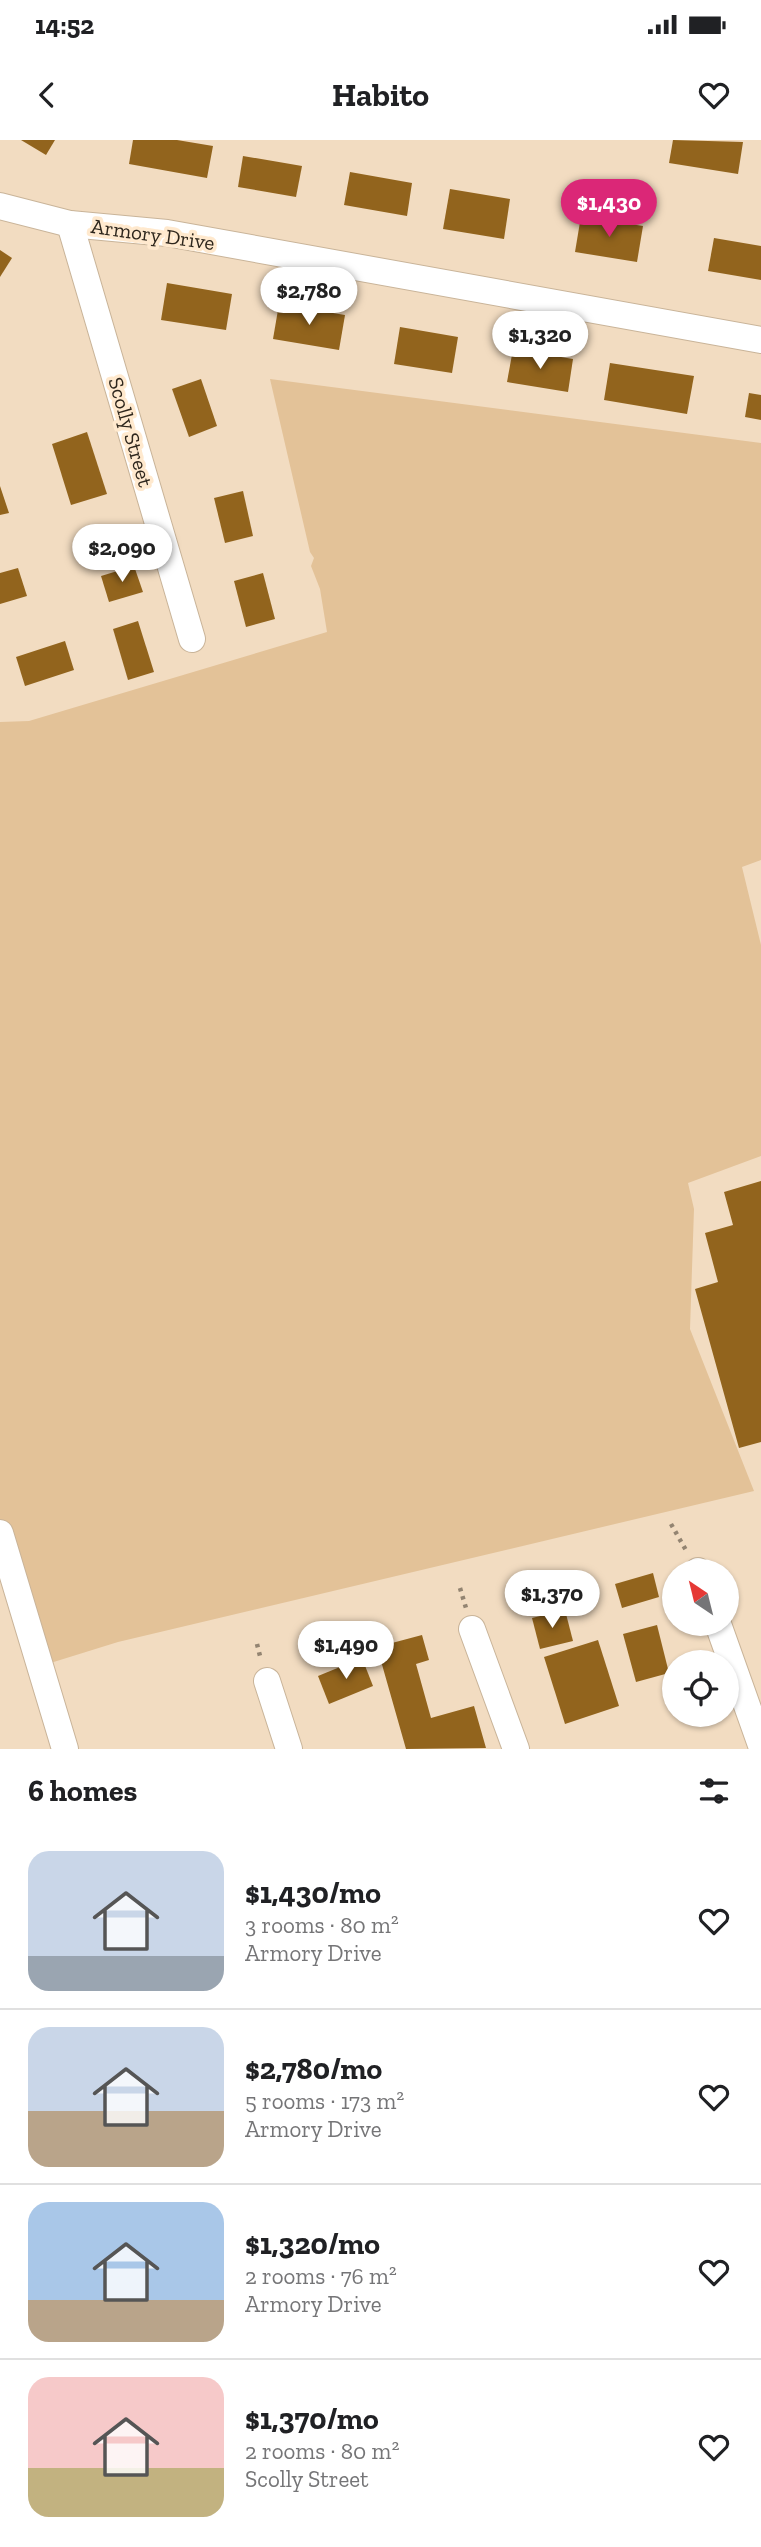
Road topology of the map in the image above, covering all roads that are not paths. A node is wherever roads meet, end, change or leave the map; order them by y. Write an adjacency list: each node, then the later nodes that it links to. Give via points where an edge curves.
1 (0, 206): 2 (street, Armory Drive)
2 (70, 224): 3 (street, Armory Drive, via 167,233); 4 (street, Scolly Street)
3 (761, 340)
4 (192, 639)
5 (0, 1533): 10 (street)
6 (472, 1629): 12 (street)
7 (722, 1636): 9 (street)
8 (267, 1681): 11 (street)
9 (761, 1745)
10 (65, 1749)
11 (289, 1749)
12 (516, 1749)

